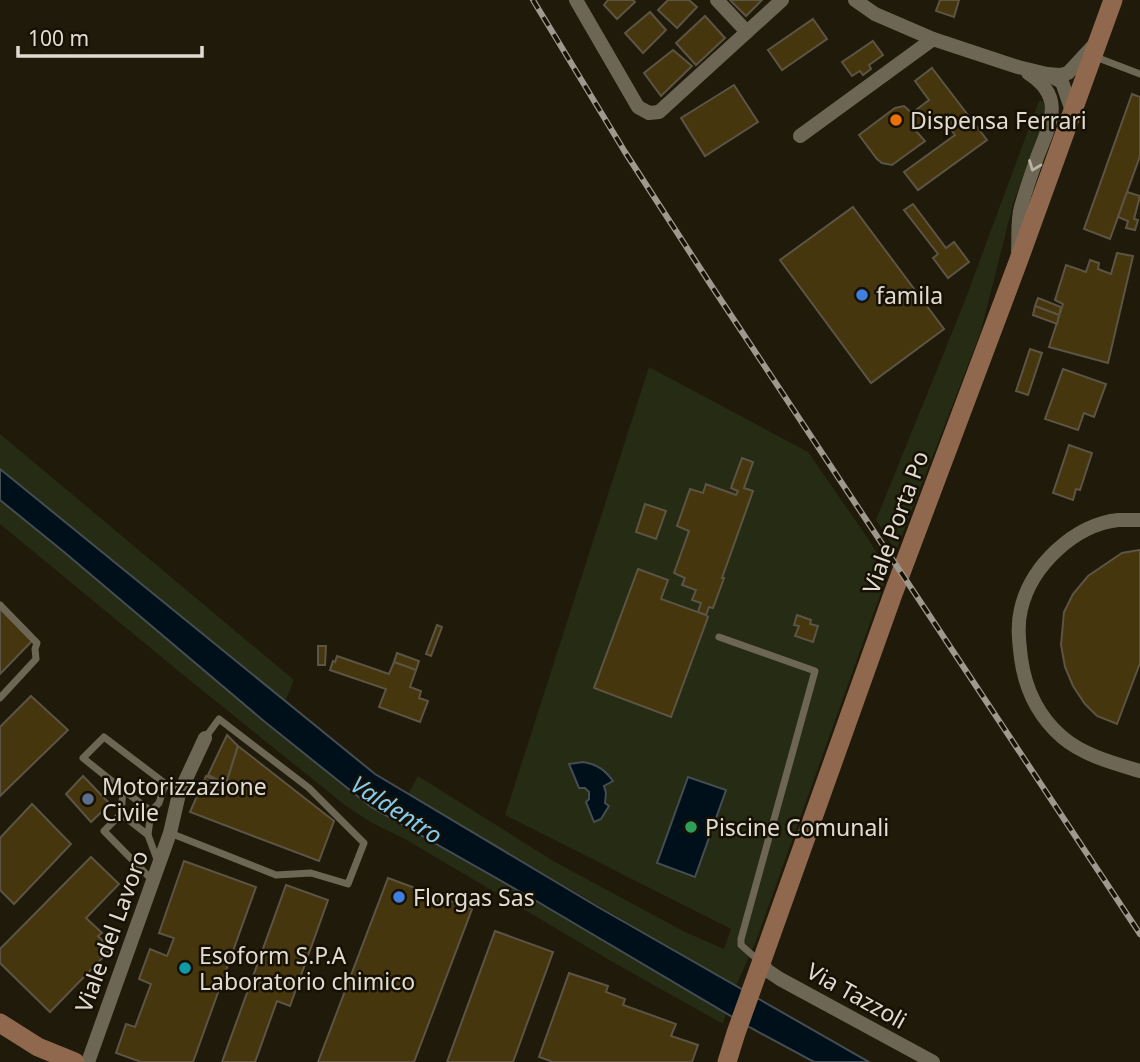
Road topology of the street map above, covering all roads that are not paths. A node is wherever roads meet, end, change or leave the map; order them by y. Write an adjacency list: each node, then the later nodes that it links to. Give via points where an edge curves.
1 (576, 0): 6 (street, via 638,107 649,113 659,112)
2 (717, 0): 6 (street)
3 (782, 0): 6 (street)
4 (855, 0): 7 (street, via 875,14)
5 (1113, 0): 8 (main road, Viale Porta Po)
6 (747, 32)
7 (933, 39): 9 (street); 13 (street)
8 (1096, 48): 10 (street, via 1068,73); 11 (lane); 12 (main road, Viale Porta Po)
9 (1018, 67): 10 (street); 14 (street, one-way to 14, via 1041,81 1052,107 1019,212)
10 (1047, 74): 12 (street, via 1062,82)
11 (1140, 74)
12 (1072, 111): 14 (main road, Viale Porta Po)
13 (800, 136)
14 (1018, 262): 30 (main road, Viale Porta Po)
15 (1140, 520): 20 (street, via 1117,520 1091,528 1046,559 1021,610 1019,641 1024,677 1037,709 1061,737)
16 (0, 605): 18 (lane, via 37,643 36,659)
17 (719, 637): 30 (lane, via 815,671 741,939 741,945)
18 (0, 698)
19 (205, 738): 23 (street, Viale del Lavoro); 26 (lane, via 219,719 309,788 364,842 348,884 311,873 276,875)
20 (1140, 771)
21 (165, 784): 22 (lane, via 104,737 83,758); 23 (lane); 24 (lane)
22 (123, 790): 24 (lane); 25 (lane)
23 (179, 794): 26 (street, Viale del Lavoro)
24 (151, 811): 27 (lane)
25 (121, 814): 27 (lane); 29 (lane, via 104,831)
26 (170, 833): 28 (street, Viale del Lavoro)
27 (148, 835): 28 (lane)
28 (159, 864): 29 (street, Viale del Lavoro)
29 (153, 881): 33 (street, Viale del Lavoro)
30 (762, 964): 34 (main road, Viale Porta Po); 35 (street, Via Tazzoli, via 780,979)
31 (0, 1023): 32 (main road, via 38,1047)
32 (75, 1062)
33 (88, 1062)
34 (727, 1062)
35 (933, 1062)

